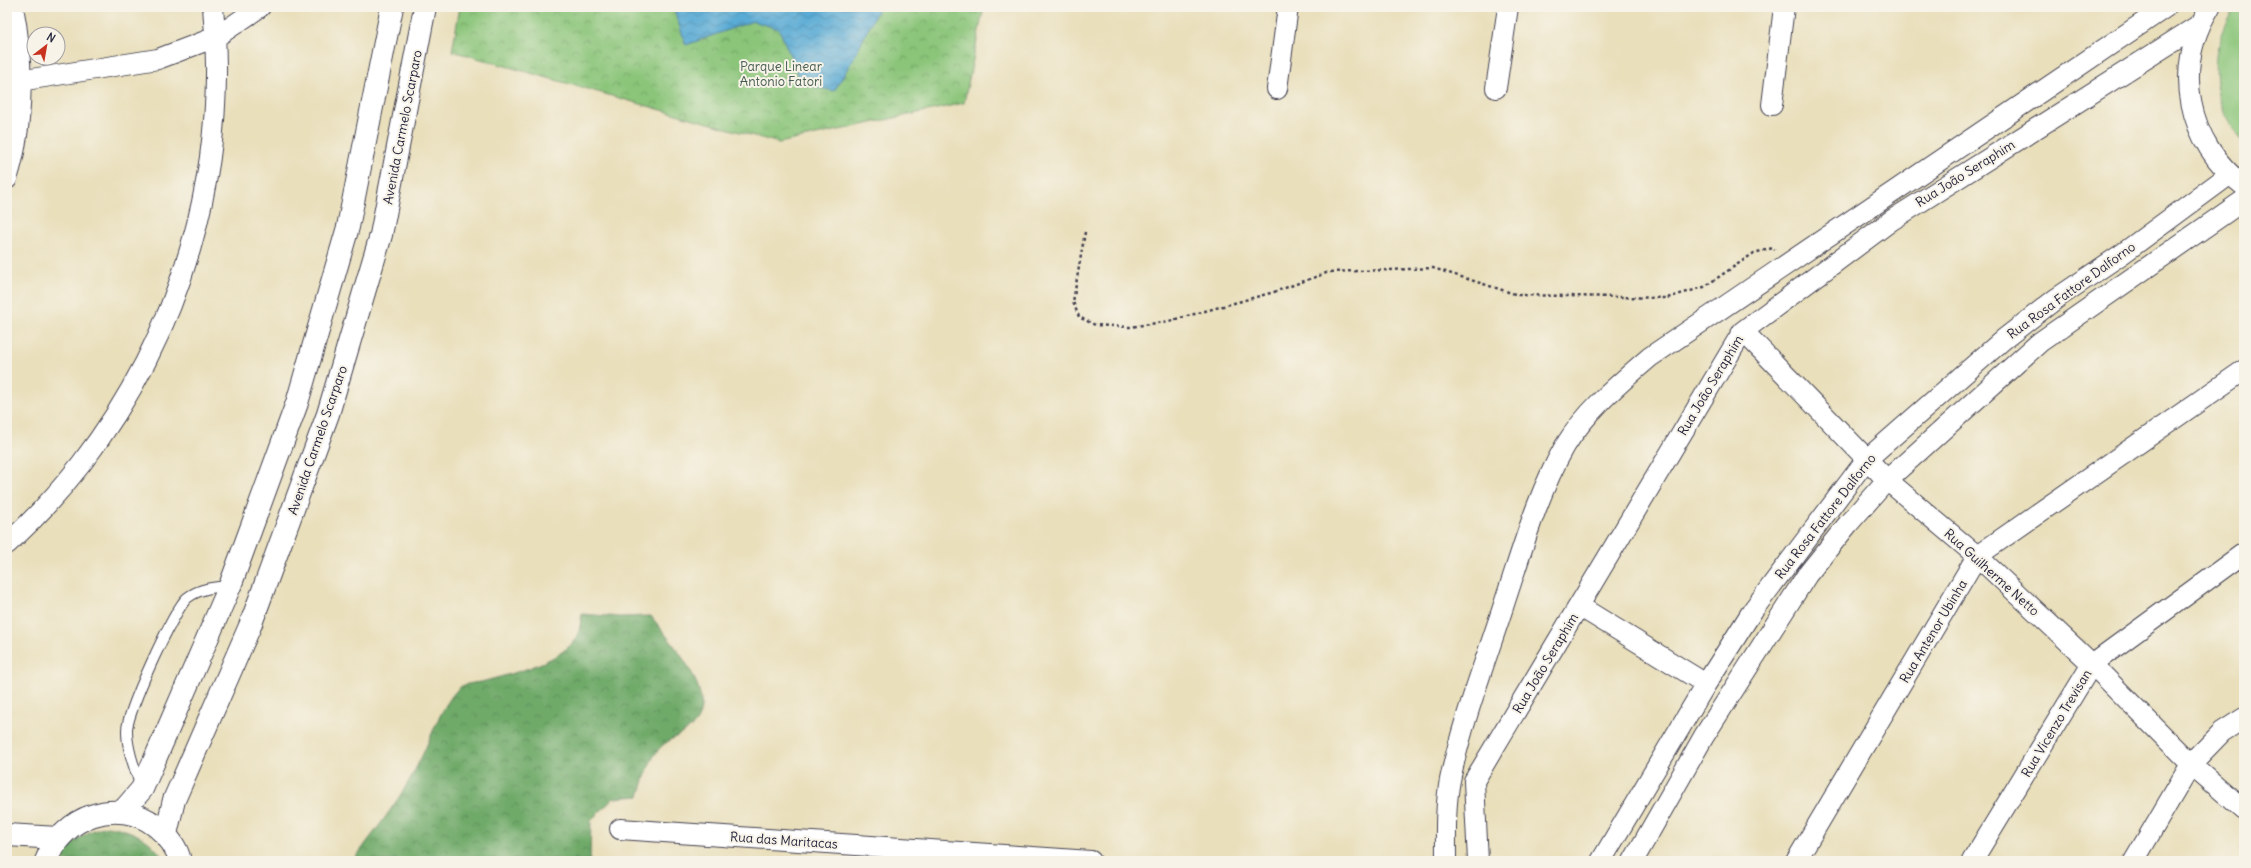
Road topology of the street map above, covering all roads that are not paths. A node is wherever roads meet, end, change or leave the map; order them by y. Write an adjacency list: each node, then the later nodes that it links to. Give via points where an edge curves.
1 (13, 7): 13 (street, via 18,41)
2 (213, 7): 12 (street)
3 (260, 7): 12 (street)
4 (392, 7): 27 (main road, via 348,227 297,403)
5 (425, 7): 37 (main road, Avenida Carmelo Scarparo, via 380,234 328,414 250,626 174,800)
6 (1288, 7): 14 (street)
7 (1508, 7): 15 (street)
8 (1784, 7): 16 (street)
9 (2166, 7): 43 (street, via 1650,357 1619,384 1584,421 1565,446 1534,515 1463,732 1450,780 1446,815)
10 (2210, 7): 11 (street)
11 (2199, 24): 18 (street, via 2189,64 2190,104 2204,142); 20 (street, Rua João Seraphim, via 1892,220)
12 (216, 36): 13 (street, via 158,59); 24 (street, via 216,101 209,170 194,239 170,311 138,378 104,434 61,489)
13 (13, 83): 17 (street, via 17,130)
14 (1277, 88)
15 (1496, 88)
16 (1772, 105)
17 (7, 179)
18 (2237, 180): 22 (street, Rua Rosa Fattore Dalforno, via 2057,298 2016,329)
19 (2244, 200): 23 (street, Rua Rosa Fattore Dalforno, via 2040,342)
20 (1743, 331): 22 (street, Rua Guilherme Netto); 28 (street, Rua João Seraphim)
21 (2244, 370): 26 (street, Rua Antenor Ubinha)
22 (1866, 460): 23 (street, Rua Guilherme Netto); 30 (street, Rua Rosa Fattore Dalforno, via 1753,610)
23 (1887, 480): 26 (street, Rua Guilherme Netto); 46 (street, Rua Rosa Fattore Dalforno, via 1848,524 1795,594 1704,736)
24 (7, 544)
25 (2244, 553): 29 (street, Rua Vicenzo Trevisan)
26 (1977, 556): 29 (street, Rua Guilherme Netto); 47 (street, Rua Antenor Ubinha)
27 (230, 586): 33 (main road); 33 (lane, via 209,587 187,599 167,630 137,697 126,730 132,761)
28 (1579, 606): 30 (street); 44 (street, Rua João Seraphim, via 1474,781)
29 (2092, 664): 32 (street, Rua Guilherme Netto); 48 (street, Rua Vicenzo Trevisan)
30 (1706, 684): 45 (street, Rua Rosa Fattore Dalforno)
31 (2244, 718): 32 (street, via 2222,732)
32 (2191, 764): 34 (street, Rua Guilherme Netto); 49 (street)
33 (142, 789): 35 (main road)
34 (2244, 810)
35 (123, 812): 37 (main road, via 146,819); 39 (main road, via 98,812 76,822)
36 (620, 829): 42 (street, Rua das Maritacas)
37 (166, 834): 41 (main road)
38 (7, 835): 39 (main road)
39 (58, 838): 40 (main road)
40 (46, 861)
41 (180, 861)
42 (1091, 861)
43 (1446, 861)
44 (1478, 861)
45 (1601, 861)
46 (1633, 861)
47 (1796, 861)
48 (1972, 861)
49 (2134, 861)

